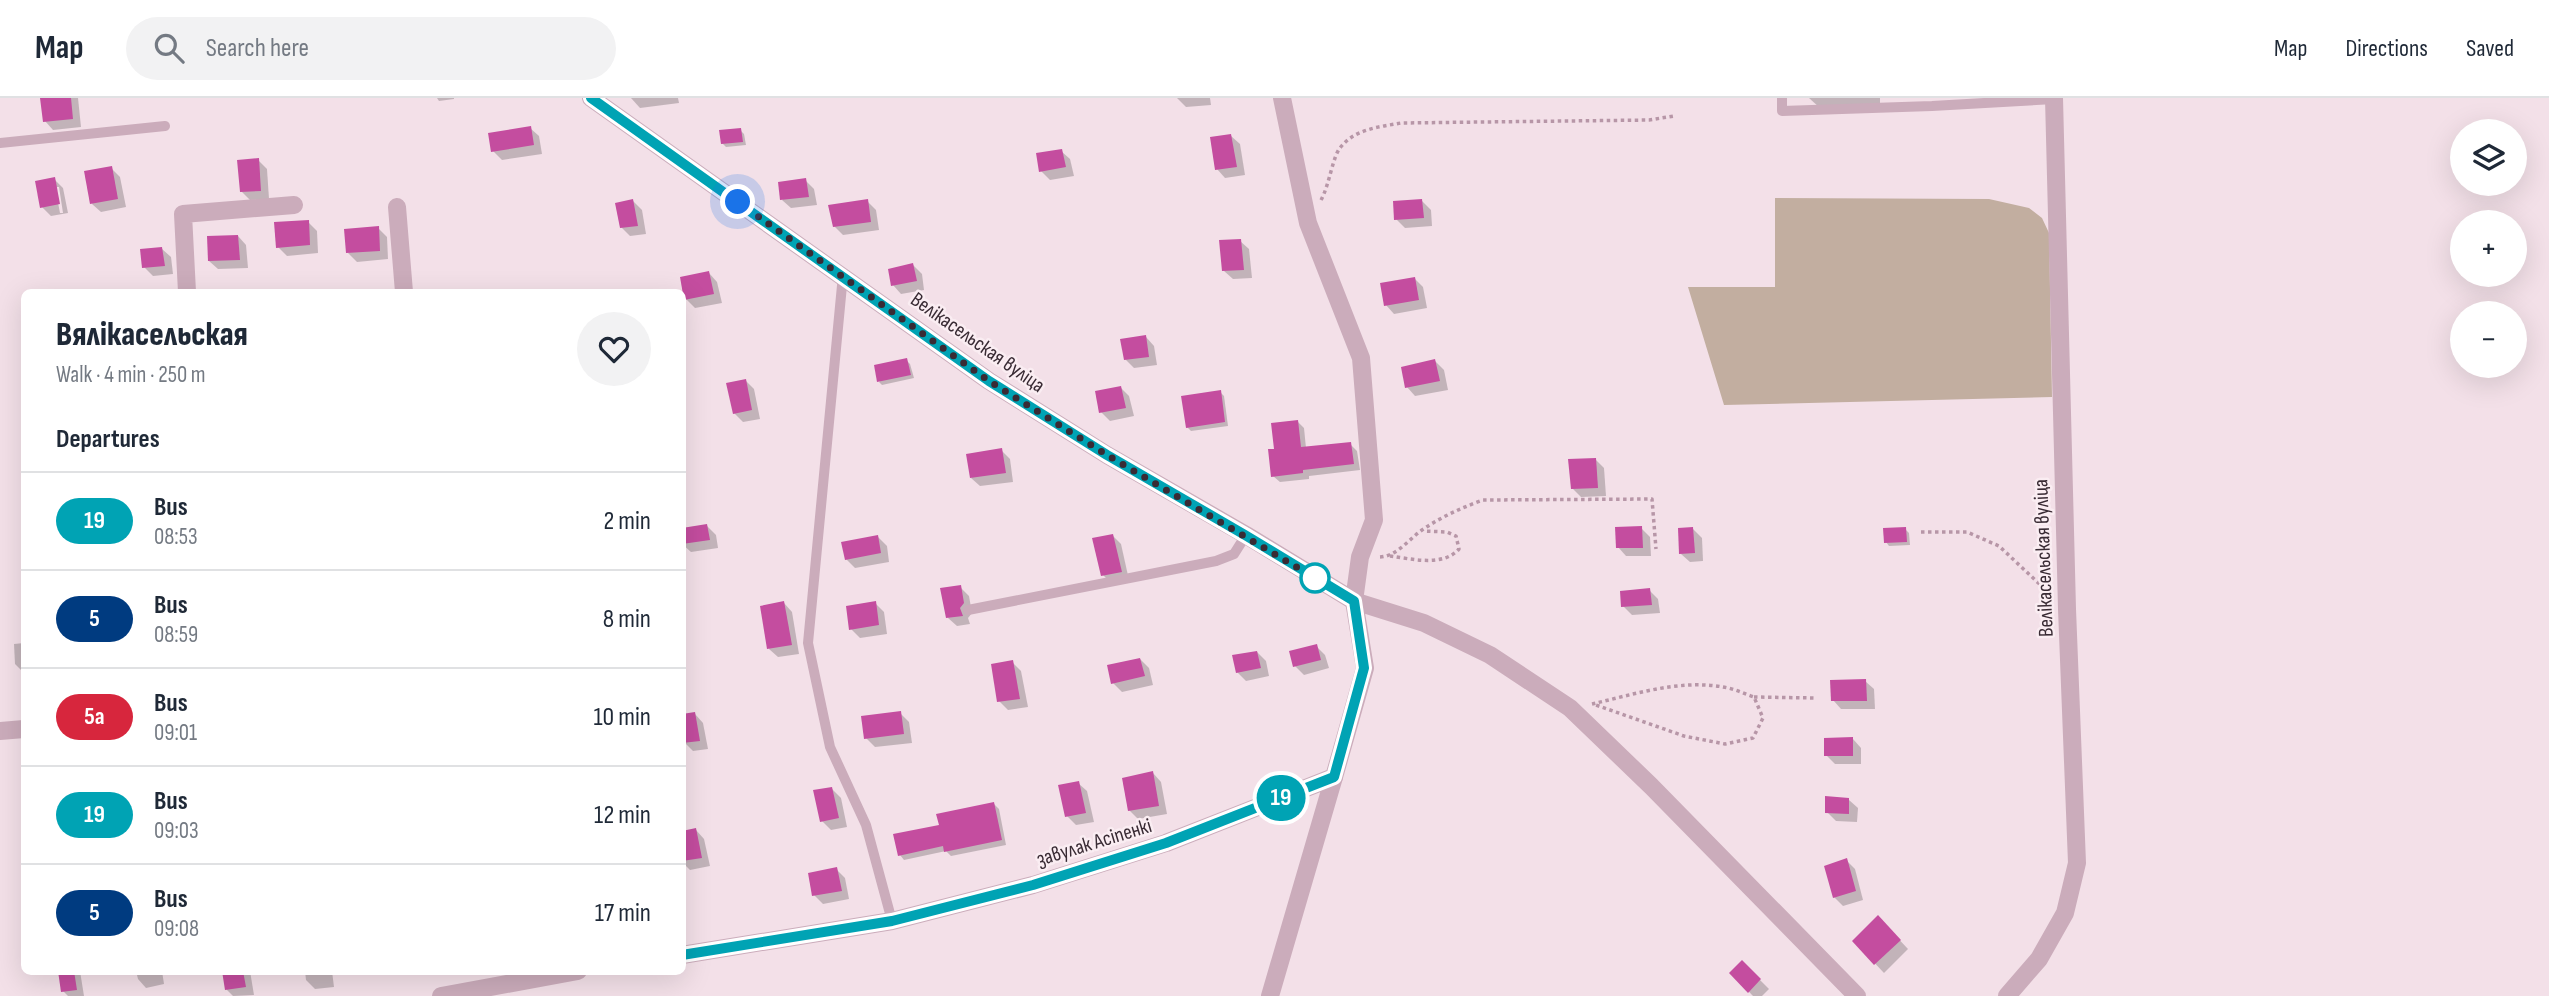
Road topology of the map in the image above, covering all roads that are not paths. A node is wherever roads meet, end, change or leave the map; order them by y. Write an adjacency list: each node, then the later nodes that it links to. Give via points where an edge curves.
1 (591, 98): 10 (street, Велікасельская вуліца)
2 (1282, 98): 14 (street, via 1308,223 1361,358 1374,520 1360,557)
3 (1782, 98): 5 (lane, via 1782,111)
4 (2054, 98): 5 (lane); 25 (street, Велікасельская вуліца, via 2077,863 2065,913 2039,959)
5 (1932, 102)
6 (165, 126): 7 (lane)
7 (0, 143)
8 (294, 205): 11 (street, via 183,214)
9 (397, 207): 12 (street)
10 (843, 275): 13 (street, Велікасельская вуліца, via 989,381); 19 (lane, via 808,643 830,747 866,825)
11 (187, 289)
12 (404, 289)
13 (1245, 535): 14 (street, Велікасельская вуліца); 15 (lane, via 1234,554 1216,561)
14 (1354, 601): 18 (street, via 1364,668); 24 (street, Велікасельская вуліца, via 1424,623 1490,654 1570,708)
15 (968, 610)
16 (21, 729): 17 (street)
17 (0, 731)
18 (1334, 777): 19 (street, завулак Асіпенкі, via 1166,843 1033,885); 23 (street)
19 (892, 921): 20 (street, завулак Асіпенкі)
20 (686, 954)
21 (556, 975): 22 (street)
22 (441, 996)
23 (1270, 996)
24 (1857, 996)
25 (2007, 996)

